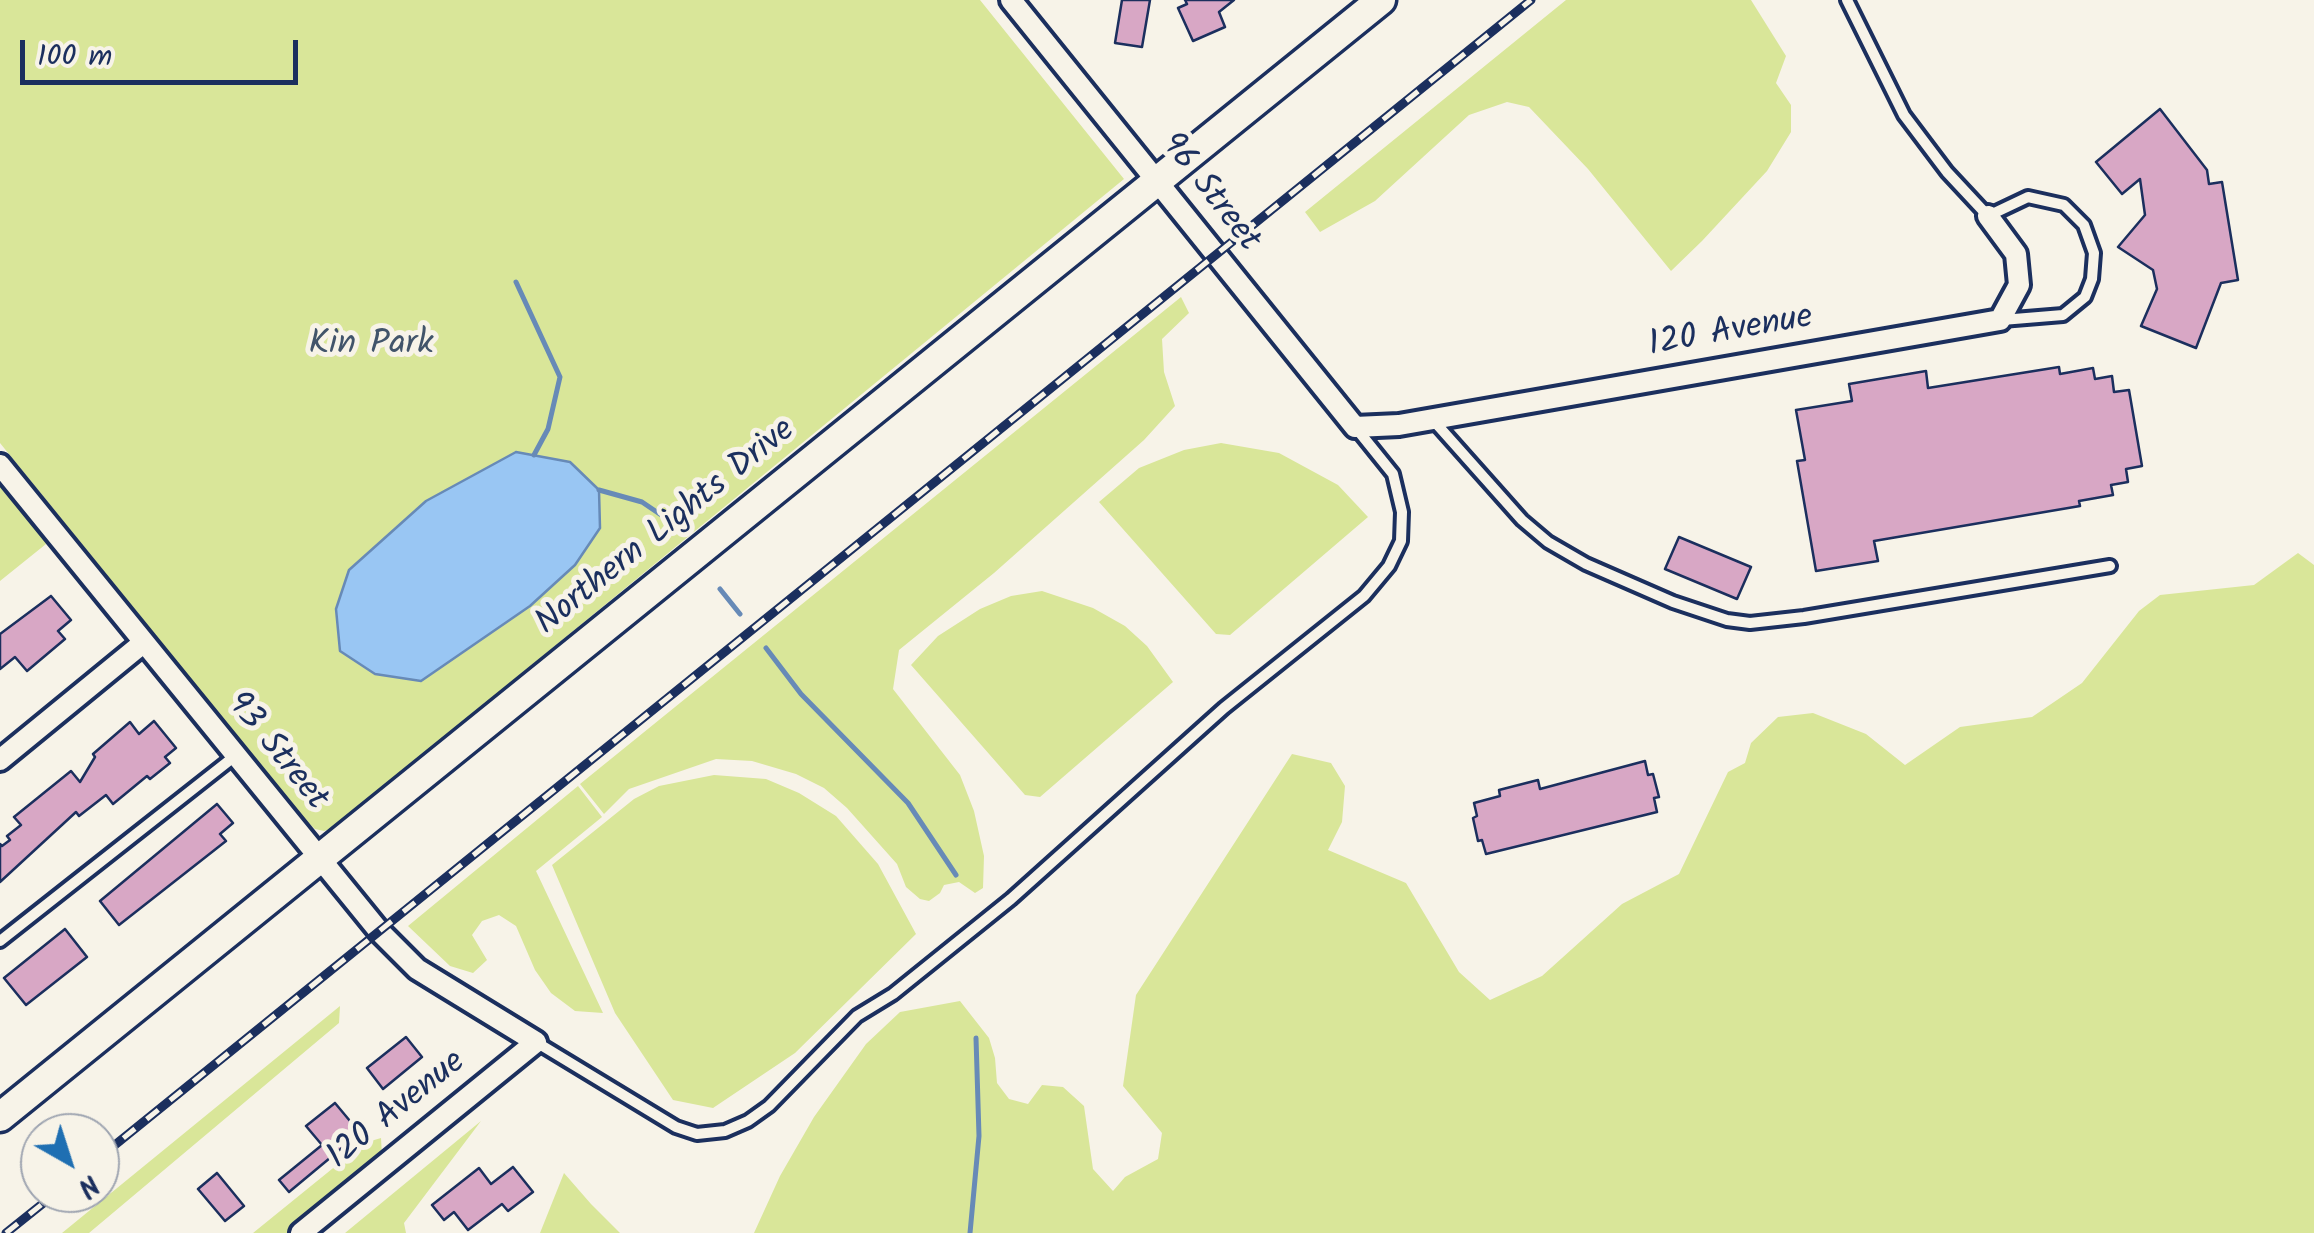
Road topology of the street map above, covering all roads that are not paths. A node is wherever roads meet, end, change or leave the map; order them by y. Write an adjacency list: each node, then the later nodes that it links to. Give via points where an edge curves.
1 (1011, 0): 4 (street, 96 Street)
2 (1380, 0): 4 (main road, Northern Lights Drive)
3 (1847, 0): 5 (lane, via 1904,116)
4 (1157, 181): 8 (street, 96 Street); 14 (main road, Northern Lights Drive)
5 (1988, 216): 6 (street, via 2016,254 2019,285); 6 (lane, via 2028,197 2064,205 2084,224 2094,253 2085,297 2064,315)
6 (2000, 320): 7 (street, 120 Avenue)
7 (1433, 419): 8 (street, 120 Avenue); 10 (lane, via 1548,542 1727,620 1823,614)
8 (1355, 427): 16 (lane, via 1393,474 1402,512 1401,541 1364,596 1224,708 1011,898 857,1016 769,1106 725,1131 698,1134)
9 (0, 465): 11 (street, 93 Street)
10 (2110, 566)
11 (143, 644): 12 (street, 93 Street); 13 (street)
12 (234, 756): 14 (street, 93 Street); 15 (lane)
13 (0, 760)
14 (321, 860): 16 (street, 93 Street, via 416,969); 17 (main road, Northern Lights Drive)
15 (0, 941)
16 (536, 1042): 18 (street, 120 Avenue)
17 (0, 1117)
18 (301, 1233)

